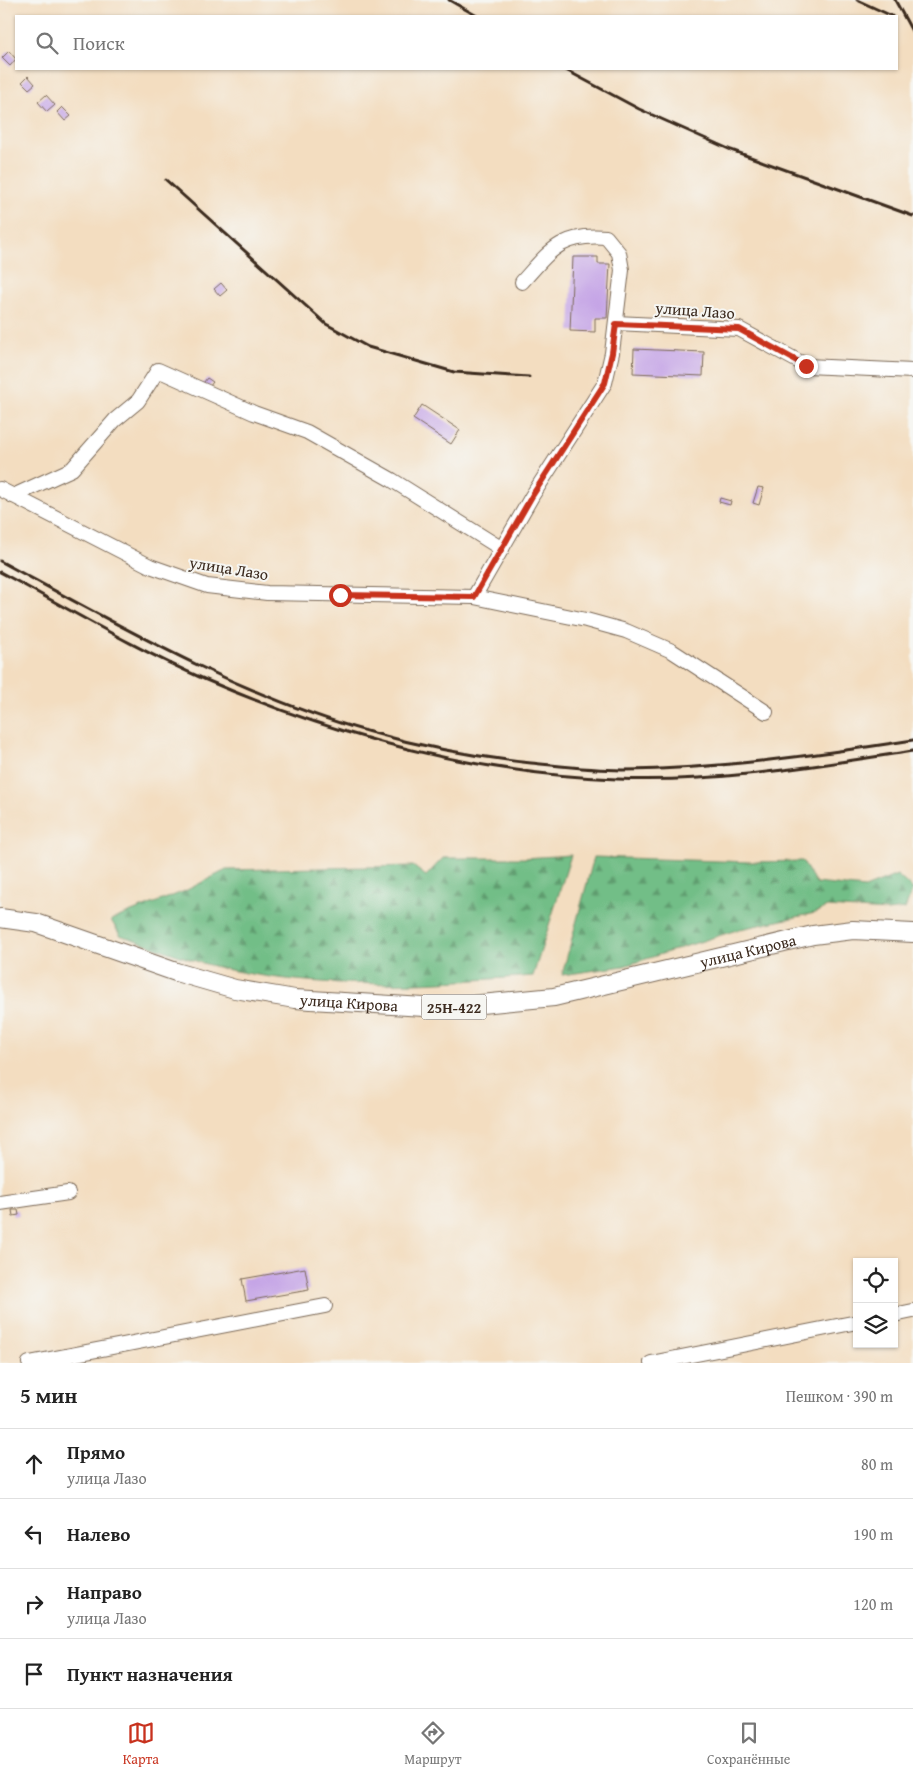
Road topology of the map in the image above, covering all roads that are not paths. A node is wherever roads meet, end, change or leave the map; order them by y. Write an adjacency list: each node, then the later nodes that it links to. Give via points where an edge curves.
1 (522, 282): 2 (street, via 557,244 588,235 606,237 620,253 622,270)
2 (616, 324): 3 (street, улица Лазо, via 739,329 806,366); 6 (street, via 605,383)
3 (913, 372)
4 (0, 488): 5 (street, улица Лазо)
5 (13, 496): 6 (street, via 72,469 115,420 138,401 158,370 254,413 307,432 392,480); 7 (street, улица Лазо, via 150,566 207,586 268,593)
6 (502, 549): 7 (street)
7 (474, 597): 8 (street, улица Лазо, via 626,631 672,651)
8 (766, 712)
9 (0, 918): 10 (main road, улица Кирова / 25Н-422, via 36,923 235,989 295,999 440,1008 554,997 813,935 853,930)
10 (913, 933)
11 (68, 1193): 12 (street)
12 (0, 1203)
13 (325, 1306): 17 (street)
14 (913, 1311): 15 (street)
15 (898, 1314)
16 (853, 1323): 18 (street)
17 (29, 1363)
18 (651, 1363)

